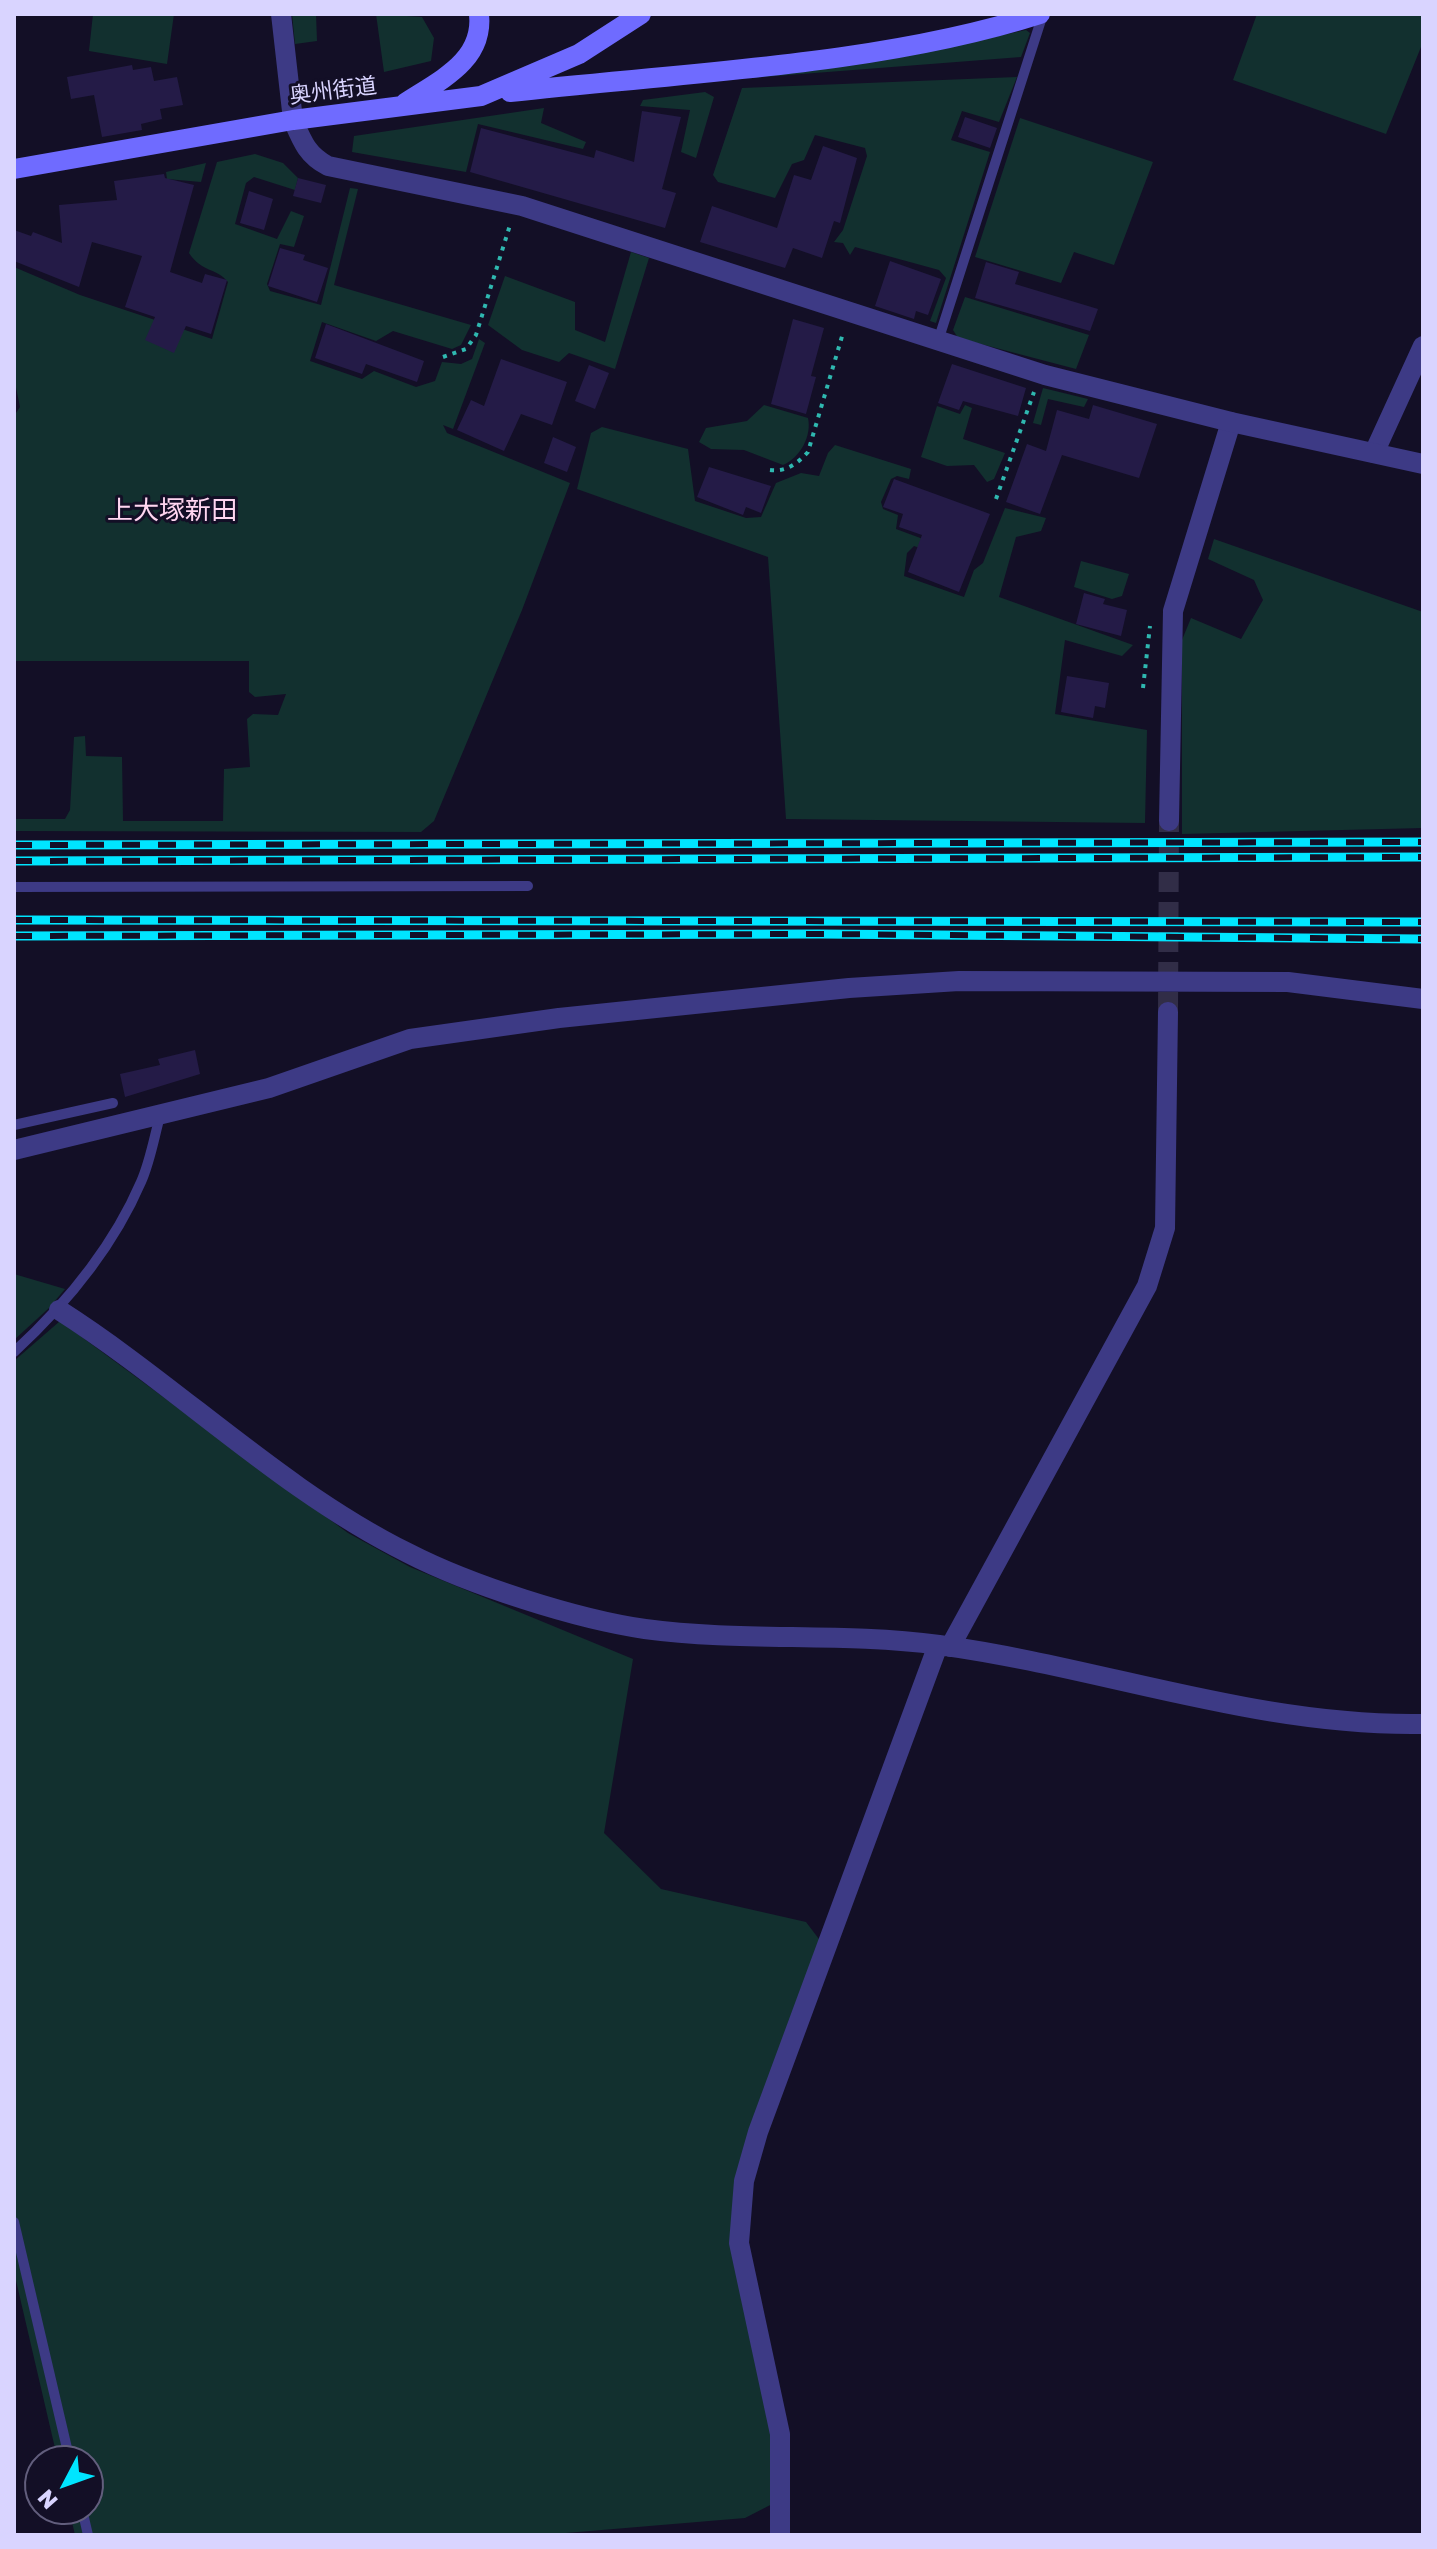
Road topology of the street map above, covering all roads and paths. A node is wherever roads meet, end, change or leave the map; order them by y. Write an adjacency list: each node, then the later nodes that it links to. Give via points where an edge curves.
1 (281, 14): 7 (street)
2 (479, 14): 6 (main road, via 478,43 464,63)
3 (641, 14): 5 (main road, 奥州街道, via 579,54)
4 (1041, 14): 5 (main road, via 864,52); 11 (lane)
5 (481, 96): 6 (main road, 奥州街道)
6 (399, 107): 7 (main road, 奥州街道)
7 (293, 120): 8 (main road, 奥州街道); 9 (street, via 304,148 328,166)
8 (14, 169)
9 (516, 204): 10 (street); 13 (path, via 476,335 466,349)
10 (849, 312): 11 (street); 18 (path, via 808,452 798,463)
11 (938, 341): 14 (street)
12 (1423, 346): 16 (street)
13 (443, 357)
14 (1040, 374): 15 (street); 19 (path)
15 (1231, 422): 16 (street); 20 (street, via 1173,611)
16 (1374, 453): 17 (street)
17 (1423, 464)
18 (770, 470)
19 (996, 499)
20 (1169, 821)
21 (528, 886): 22 (lane)
22 (14, 887)
23 (1423, 999): 26 (street, via 1288,982 1139,979 959,981 834,990 410,1039 269,1088)
24 (1168, 1012): 31 (street, via 1165,1228 1147,1286)
25 (113, 1103): 27 (lane)
26 (160, 1116): 28 (street); 29 (lane, via 141,1182)
27 (14, 1125)
28 (14, 1150)
29 (59, 1310): 30 (lane); 31 (street, via 361,1528 411,1555 540,1604 645,1629)
30 (14, 1352)
31 (944, 1646): 32 (street, via 1269,1712 1338,1723); 35 (street, via 758,2132 744,2181 739,2243 780,2434)
32 (1423, 1724)
33 (14, 2222): 34 (lane)
34 (66, 2445)
35 (780, 2535)

